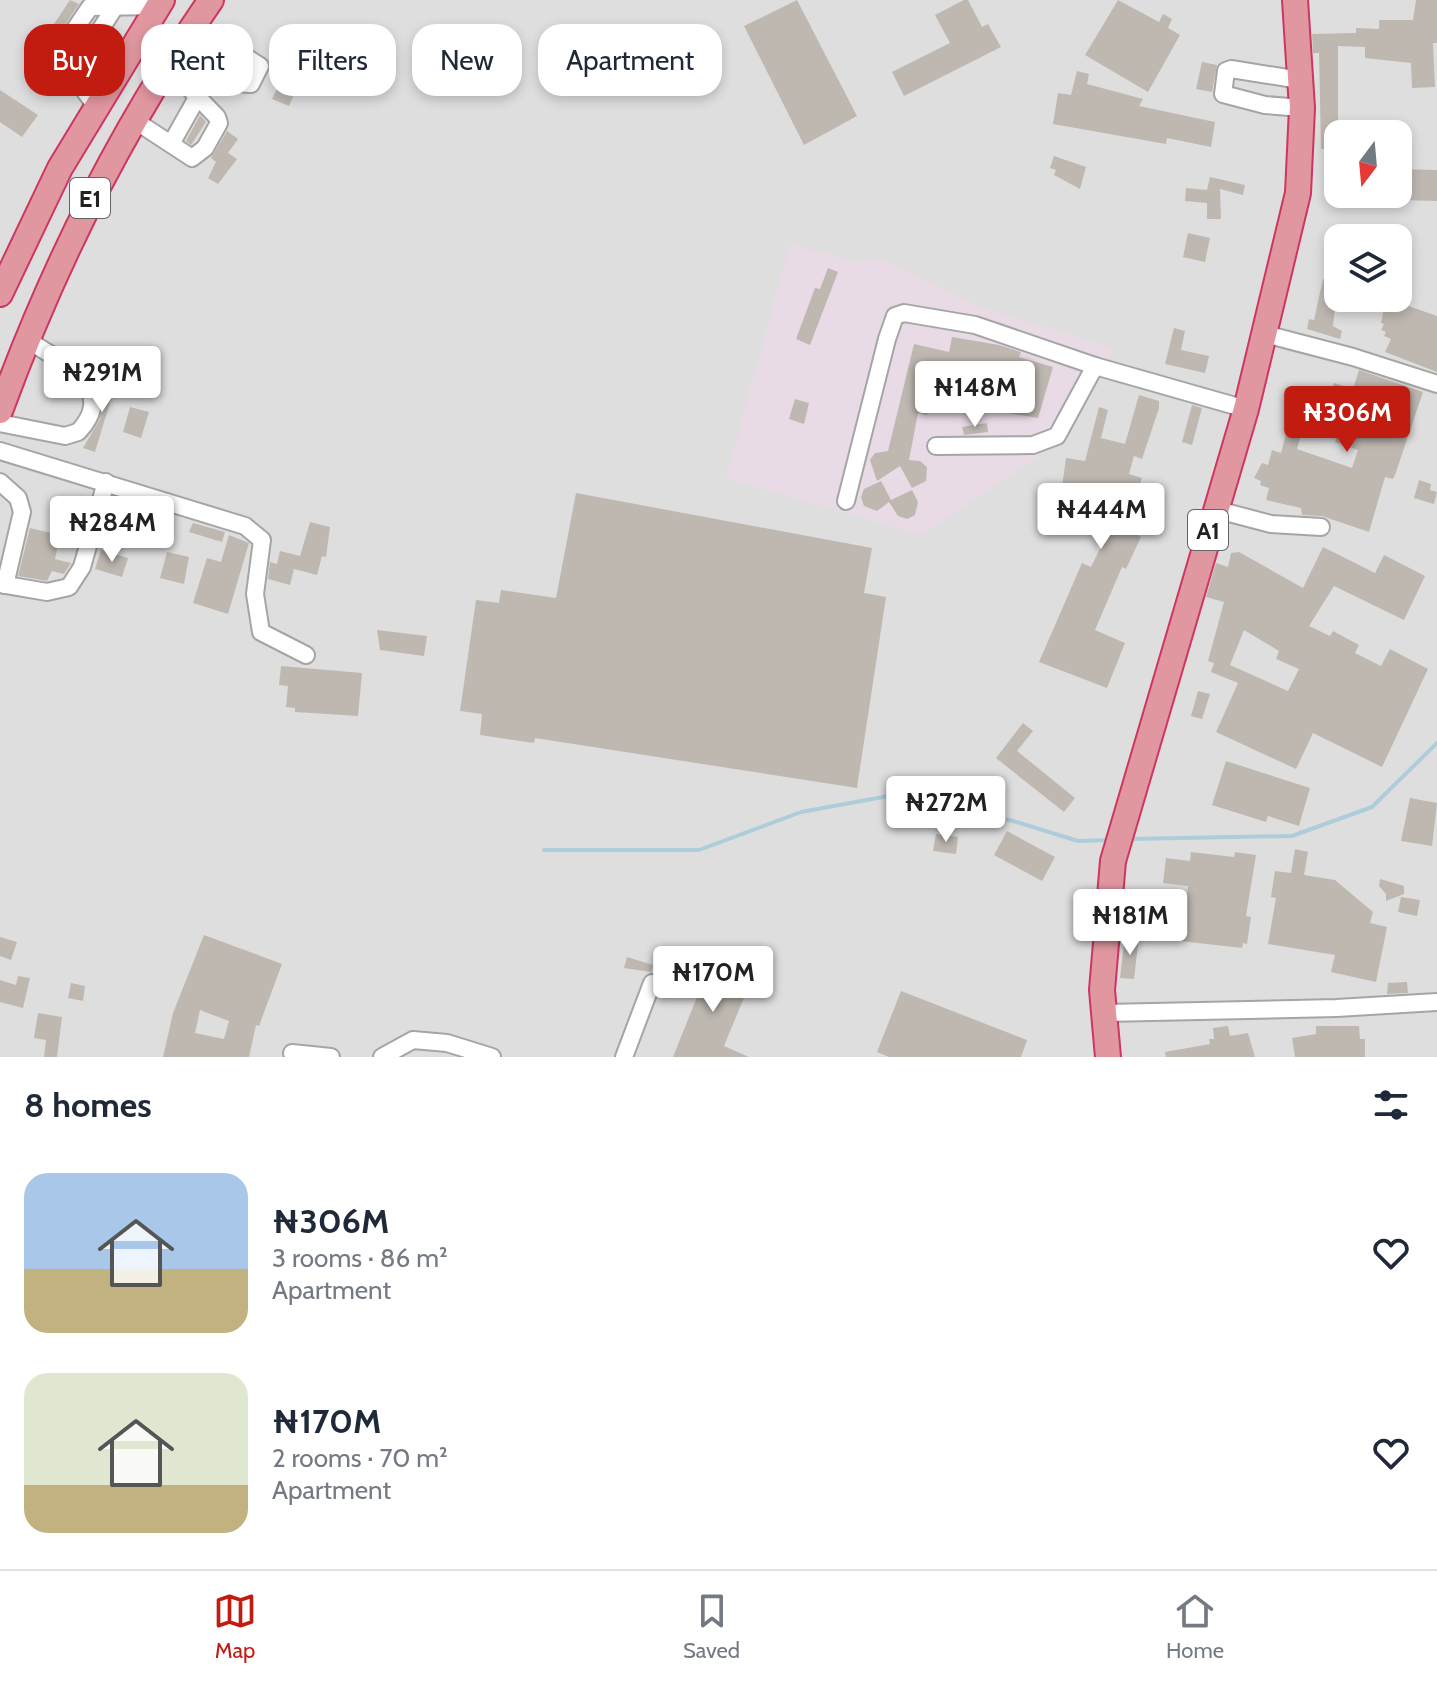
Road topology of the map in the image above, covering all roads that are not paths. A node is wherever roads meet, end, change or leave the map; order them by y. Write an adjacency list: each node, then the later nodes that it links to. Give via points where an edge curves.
1 (211, 0): 4 (highway, E1)
2 (1295, 0): 6 (highway, A1)
3 (160, 3): 10 (highway, E1); 10 (street, via 117,4 72,73)
4 (195, 24)
5 (1259, 73): 6 (street); 9 (street); 9 (street, via 1226,71 1224,95)
6 (1300, 80): 11 (highway, A1)
7 (149, 96): 12 (highway, E1)
8 (198, 96): 13 (street); 13 (street, via 219,123 205,148 192,158)
9 (1252, 102): 11 (street)
10 (96, 106): 14 (highway, E1)
11 (1302, 108): 15 (highway, A1, via 1298,193)
12 (134, 120): 13 (street); 16 (highway, E1, via 84,208)
13 (171, 144)
14 (0, 294)
15 (1265, 334): 18 (street); 19 (highway, A1)
16 (26, 339): 20 (highway, E1); 21 (street, via 82,378 93,392 93,407 78,432 65,436)
17 (1095, 366): 19 (street); 22 (street, via 1057,436 1033,445); 26 (street, via 975,325 895,316)
18 (1437, 384)
19 (1246, 409): 27 (highway, A1)
20 (0, 411)
21 (0, 423)
22 (936, 446)
23 (0, 451): 25 (street)
24 (0, 482): 29 (street, via 18,498 22,512)
25 (106, 482): 29 (street, via 82,567 69,587 47,592); 30 (street, via 219,515 262,540 255,594 261,632)
26 (846, 501)
27 (1214, 509): 28 (street, via 1271,524); 33 (highway, A1, via 1113,861 1102,990)
28 (1321, 527)
29 (3, 584)
30 (306, 655)
31 (652, 983): 38 (street)
32 (1437, 1002): 33 (street)
33 (1105, 1013): 39 (highway, A1)
34 (292, 1053): 35 (street)
35 (331, 1057)
36 (382, 1057): 37 (street, via 413,1040 447,1043)
37 (492, 1057)
38 (624, 1057)
39 (1108, 1057)

